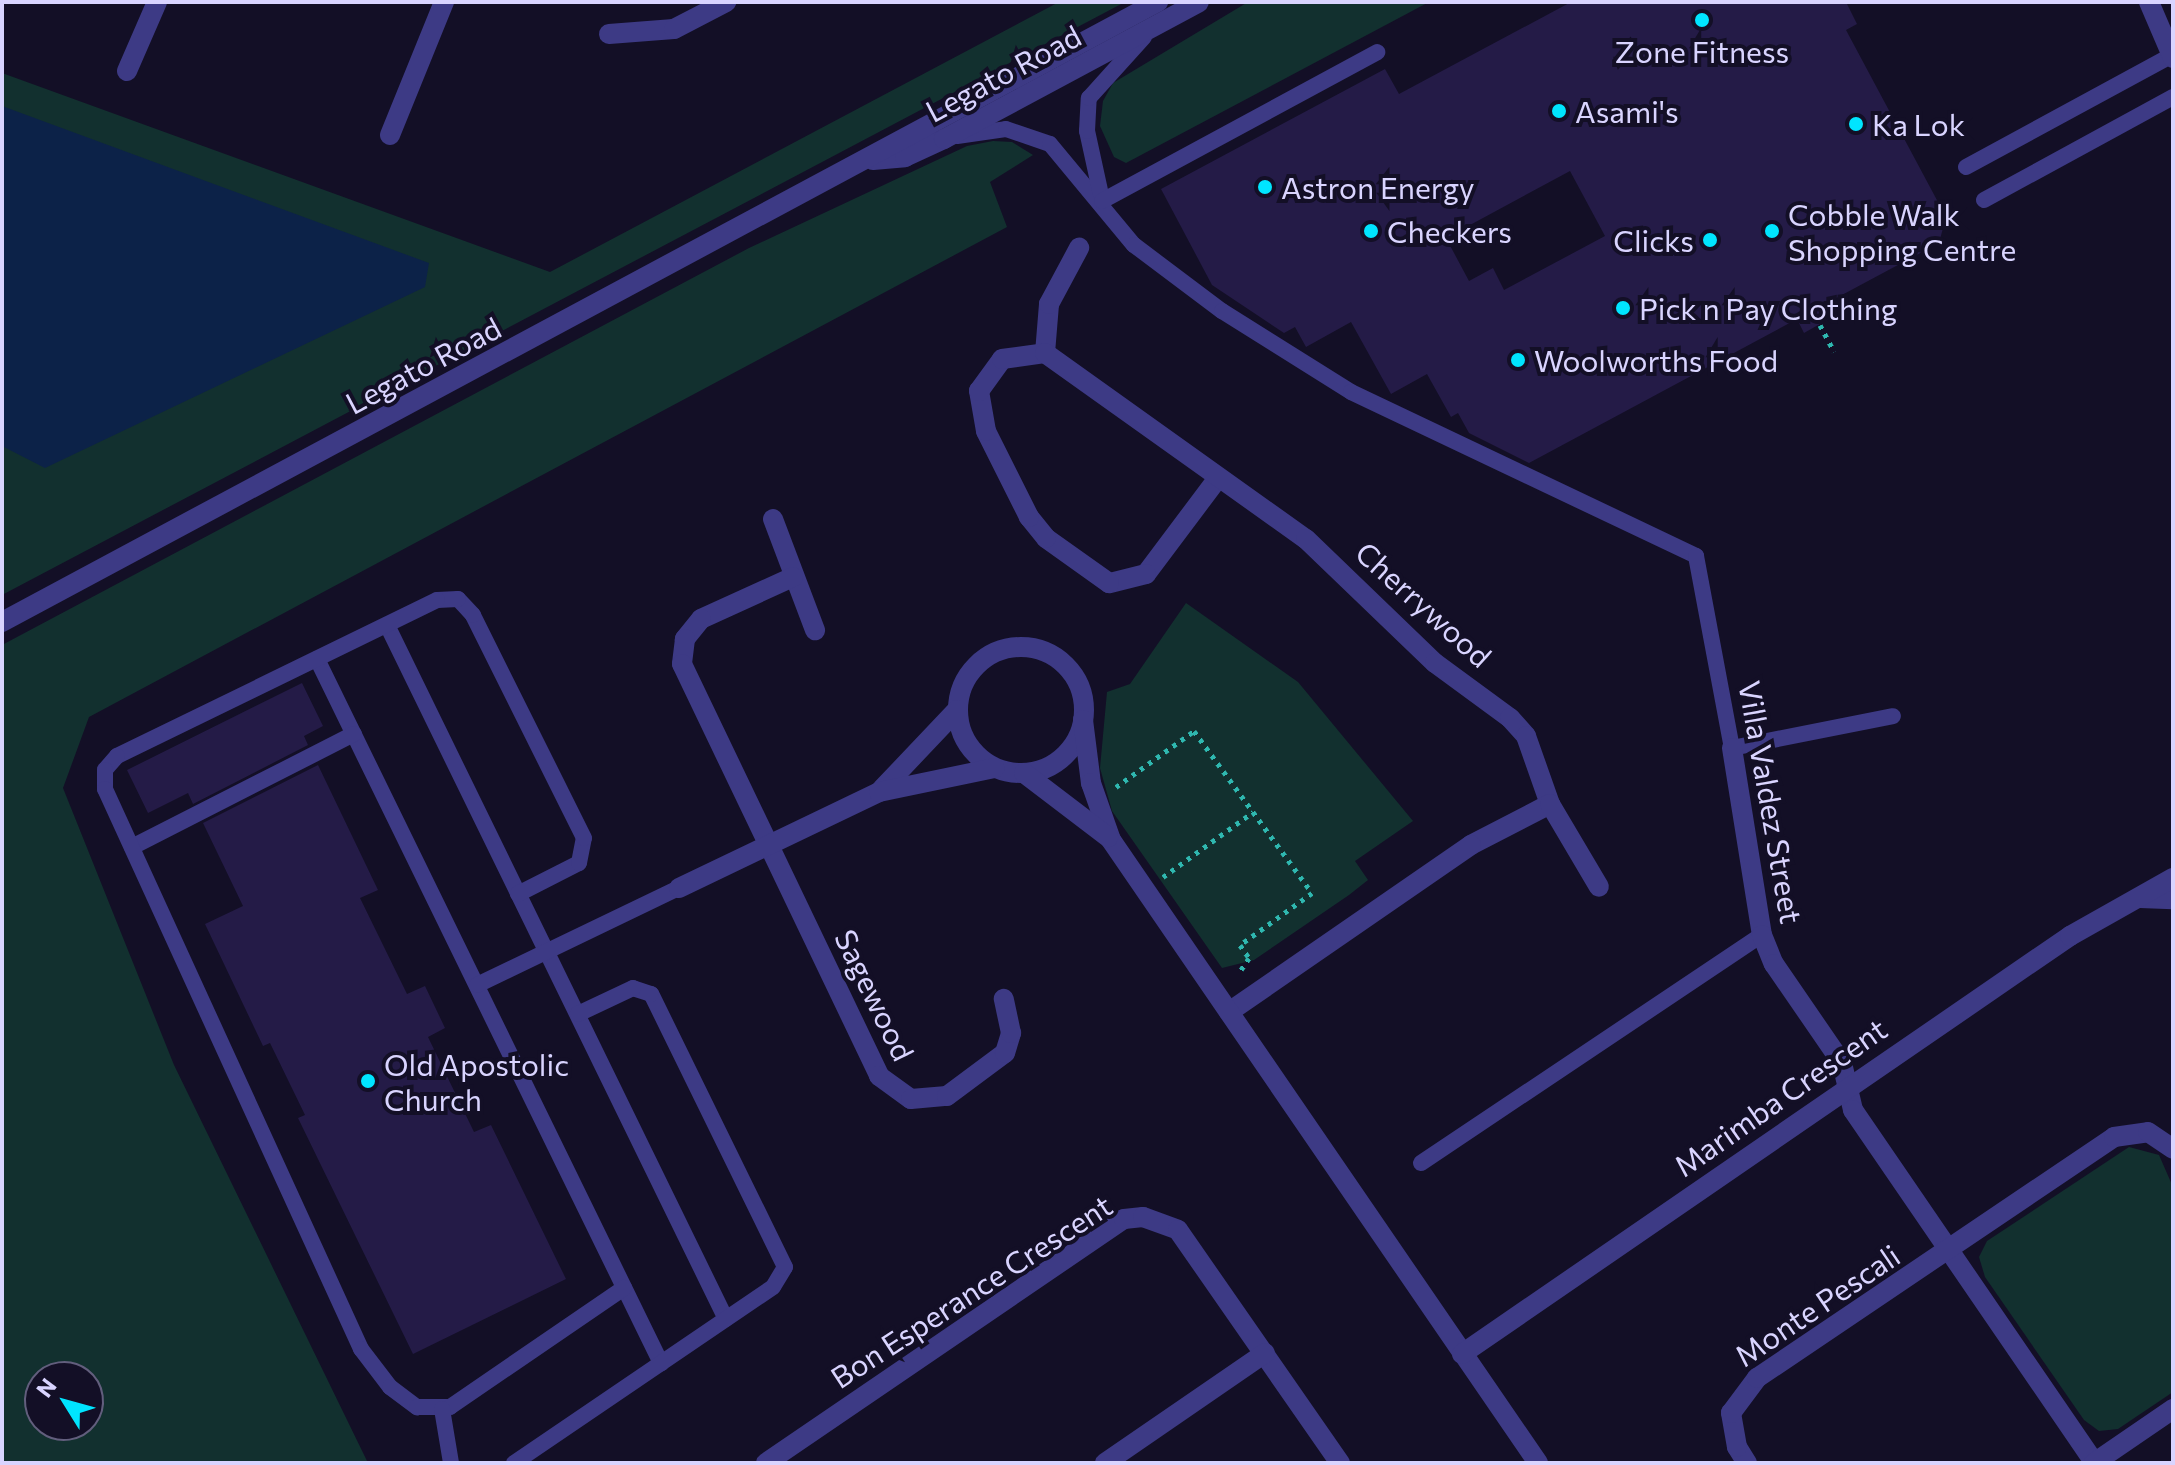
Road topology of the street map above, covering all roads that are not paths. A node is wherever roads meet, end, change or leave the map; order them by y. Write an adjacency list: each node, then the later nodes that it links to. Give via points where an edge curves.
1 (157, 2): 11 (street)
2 (444, 2): 13 (street)
3 (726, 2): 8 (street, via 674,29)
4 (1158, 2): 15 (street, Legato Road, via 902,137)
5 (1199, 2): 7 (street, Legato Road)
6 (2149, 2): 10 (street)
7 (1157, 25): 14 (street, Legato Road); 18 (lane, via 1089,98 1087,131)
8 (609, 34)
9 (1377, 52): 18 (lane)
10 (2173, 56): 16 (lane)
11 (127, 71)
12 (2173, 97): 17 (lane)
13 (390, 135)
14 (944, 139): 15 (street, Legato Road, via 905,157); 18 (lane, via 1006,129 1029,133 1069,159)
15 (873, 160): 24 (street, Legato Road)
16 (1966, 167)
17 (1984, 200)
18 (1102, 201): 32 (lane, Villa Valdez Street, via 1134,245 1351,392 1696,556)
19 (1079, 248): 20 (street, via 1049,304)
20 (1045, 353): 21 (street, Cherrywood); 21 (street, via 1002,359 979,391 978,408 1029,517 1093,573 1109,583 1146,574)
21 (1218, 478): 36 (street, Cherrywood, via 1346,572 1408,639 1510,718 1526,736)
22 (773, 519): 23 (street)
23 (793, 577): 26 (street); 38 (street, Sagewood, via 701,619 682,650 682,664)
24 (2, 622)
25 (387, 625): 27 (lane); 43 (lane); 43 (lane, via 444,598 464,603 584,838 579,863)
26 (815, 630)
27 (317, 659): 31 (lane); 39 (lane, via 110,762 105,789)
28 (957, 710): 30 (street, via 968,674 981,660 1016,647 1053,655 1067,667 1078,683); 33 (street, via 964,738); 35 (street)
29 (1893, 716): 32 (lane)
30 (1083, 720): 34 (street, via 1056,762); 37 (street, via 1096,802)
31 (354, 734): 39 (lane); 48 (lane)
32 (1732, 748): 46 (street, Villa Valdez Street)
33 (995, 768): 34 (street); 35 (street)
34 (1024, 773): 37 (street)
35 (879, 792): 38 (street)
36 (1550, 804): 41 (street, Cherrywood); 50 (street, via 1471,845)
37 (1111, 840): 50 (street)
38 (769, 842): 42 (street); 49 (street, Sagewood, via 879,1076 898,1094 923,1100 947,1096 996,1062 1011,1033)
39 (132, 847): 61 (lane, via 361,1349 407,1401)
40 (2173, 878): 44 (street, Marimba Crescent)
41 (1599, 887)
42 (679, 888): 47 (lane)
43 (518, 894): 47 (lane)
44 (2136, 898): 45 (street); 52 (street, Marimba Crescent)
45 (2173, 899)
46 (1762, 935): 52 (street, Villa Valdez Street, via 1790,990 1842,1063); 54 (lane)
47 (546, 952): 48 (lane); 51 (lane)
48 (477, 985): 56 (lane)
49 (1004, 999)
50 (1229, 1012): 59 (street)
51 (578, 1014): 57 (lane); 57 (lane, via 633,988 651,994 784,1259 779,1282)
52 (1846, 1087): 55 (street, via 1853,1110); 59 (street, Marimba Crescent)
53 (2173, 1149): 55 (street, Monte Pescali, via 2148,1132 2114,1137)
54 (1421, 1163)
55 (1950, 1250): 69 (street, Monte Pescali, via 1739,1395 1730,1427); 70 (street)
56 (624, 1288): 60 (lane); 61 (lane)
57 (726, 1319): 60 (lane)
58 (1265, 1353): 65 (street, Bon Esperance Crescent, via 1178,1230 1157,1219 1124,1219); 66 (street); 67 (street, Bon Esperance Crescent)
59 (1462, 1354): 68 (street)
60 (661, 1363): 64 (lane)
61 (442, 1409): 63 (lane)
62 (2173, 1409): 70 (street)
63 (451, 1463)
64 (514, 1463)
65 (766, 1463)
66 (1105, 1463)
67 (1340, 1463)
68 (1538, 1463)
69 (1747, 1463)
70 (2095, 1463)

